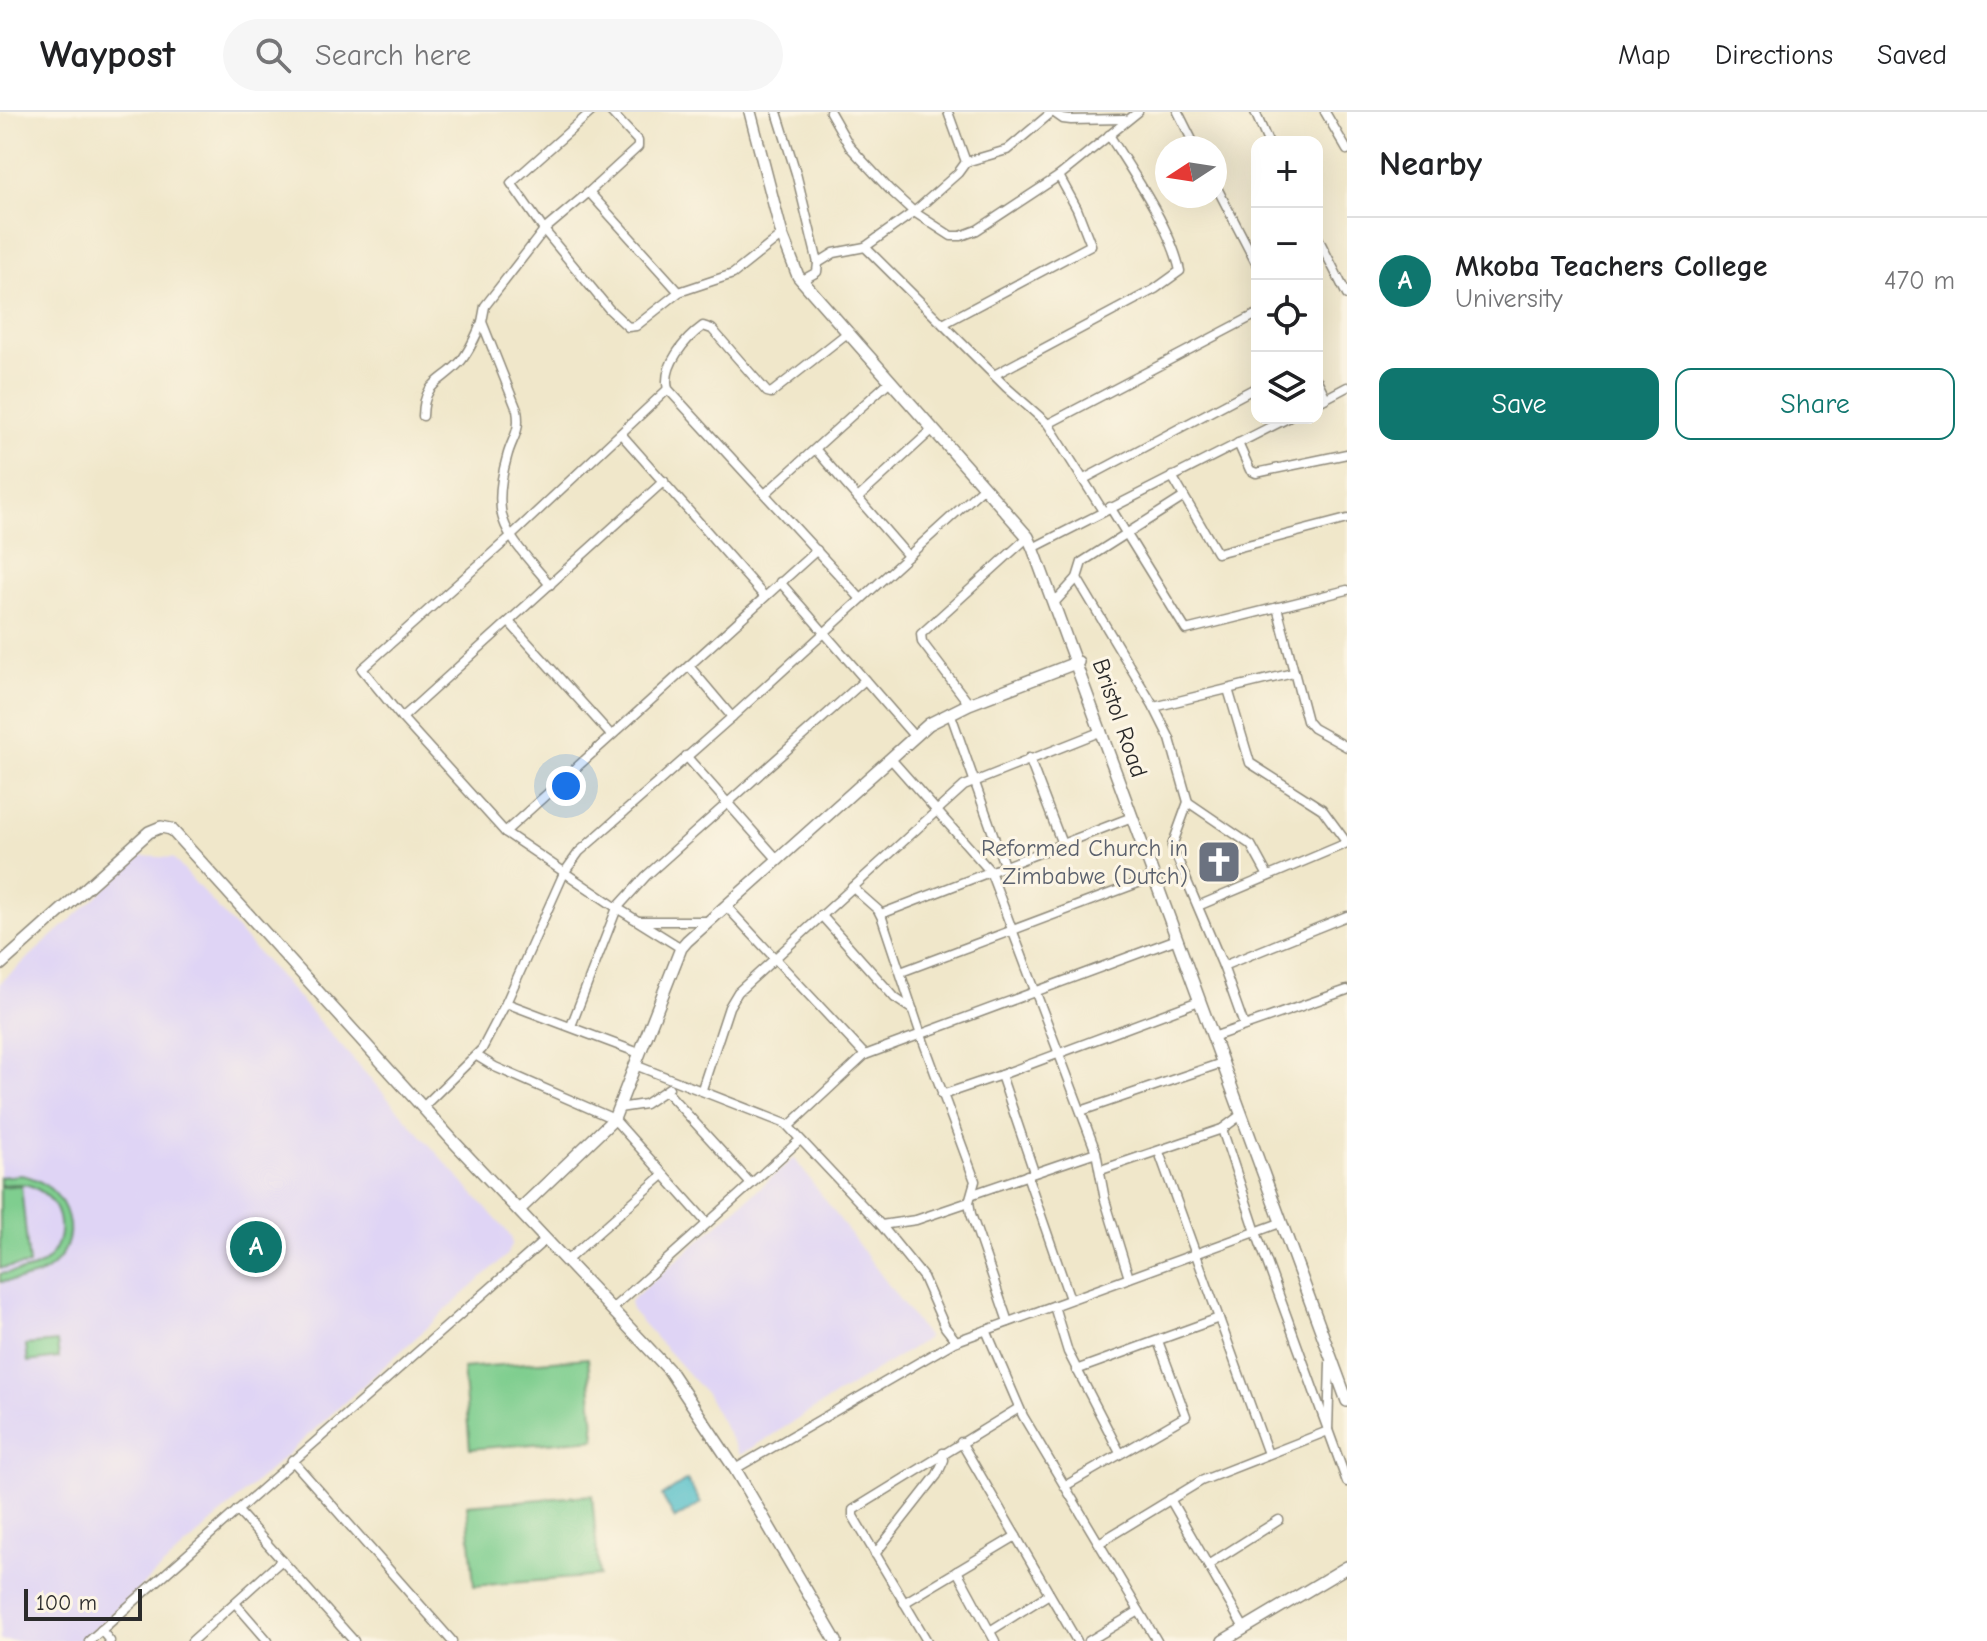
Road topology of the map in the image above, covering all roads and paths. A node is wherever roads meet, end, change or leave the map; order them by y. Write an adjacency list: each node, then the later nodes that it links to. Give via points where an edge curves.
1 (591, 112): 22 (street, via 511,180)
2 (611, 112): 19 (street, via 638,147)
3 (750, 112): 23 (street, Bristol Road)
4 (777, 112): 27 (street)
5 (830, 112): 21 (street, via 850,147)
6 (948, 112): 17 (street)
7 (1052, 112): 12 (street, via 1071,120); 17 (street, via 1007,150)
8 (1138, 112): 12 (street)
9 (1178, 112): 14 (street)
10 (1255, 112): 15 (street)
11 (1325, 112): 16 (street)
12 (1124, 118): 13 (street)
13 (1109, 135): 18 (street); 35 (street, via 1140,185 1180,271)
14 (1190, 136)
15 (1265, 136)
16 (1347, 150)
17 (966, 162): 21 (street)
18 (1059, 176): 21 (street, via 961,236 951,236); 33 (street, via 1091,245)
19 (589, 192): 22 (street); 29 (street)
20 (1227, 207): 26 (street)
21 (914, 212): 24 (street)
22 (544, 230): 29 (street, via 628,327); 32 (street, via 494,291)
23 (782, 235): 28 (street, Bristol Road); 29 (street, via 733,274)
24 (865, 247): 27 (street, via 834,253); 33 (street)
25 (1323, 248): 30 (street)
26 (1251, 253)
27 (818, 263): 28 (street, via 817,272)
28 (801, 281): 34 (street, Bristol Road)
29 (679, 292)
30 (1347, 295)
31 (1251, 317): 44 (street)
32 (482, 322): 43 (street, via 460,362 427,394); 61 (street, via 519,424 499,486 501,519)
33 (943, 324): 35 (street)
34 (846, 334): 36 (street, Bristol Road); 38 (street, via 771,393 712,329 703,326 668,368)
35 (994, 375): 44 (street)
36 (890, 381): 46 (street, Bristol Road); 49 (street)
37 (1347, 387): 41 (street)
38 (668, 389): 47 (street); 55 (street)
39 (1251, 390): 52 (street)
40 (1323, 392): 41 (street)
41 (1326, 398): 42 (street)
42 (1323, 400)
43 (423, 416)
44 (1048, 424): 52 (street)
45 (1276, 424): 48 (street)
46 (932, 430): 54 (street, Bristol Road); 57 (street)
47 (621, 434): 53 (street); 61 (street)
48 (1238, 443): 50 (street, via 1256,473); 51 (street)
49 (816, 450): 55 (street); 57 (street)
50 (1347, 454)
51 (1172, 476): 56 (street); 58 (street)
52 (1084, 479): 58 (street)
53 (664, 481): 67 (street); 69 (street)
54 (984, 487): 62 (street, Bristol Road); 64 (street)
55 (766, 493): 63 (street)
56 (1184, 497): 59 (street, via 1217,553); 60 (street)
57 (858, 498): 64 (street)
58 (1106, 509): 60 (street); 62 (street)
59 (1347, 519)
60 (1128, 534): 65 (street, via 1082,562); 72 (street, via 1186,630)
61 (510, 537): 67 (street); 84 (street, via 363,667)
62 (1030, 542): 71 (street, Bristol Road); 80 (street, via 921,634)
63 (817, 550): 66 (street); 70 (street)
64 (908, 556): 70 (street)
65 (1077, 578): 71 (street); 81 (street)
66 (780, 582): 69 (street); 74 (street)
67 (550, 585): 73 (street)
68 (1347, 590): 72 (street)
69 (764, 596): 76 (street)
70 (860, 598): 74 (street)
71 (1055, 602): 75 (street, Bristol Road)
72 (1277, 607): 77 (street)
73 (509, 622): 84 (street); 86 (street)
74 (824, 632): 78 (street); 83 (street)
75 (1078, 662): 80 (street); 85 (street, Bristol Road)
76 (689, 666): 83 (street); 86 (street)
77 (1293, 673): 79 (street); 88 (street, via 1309,724)
78 (865, 680): 87 (street); 94 (street)
79 (1228, 689): 81 (street); 103 (street, via 1250,763 1322,809 1347,843)
80 (969, 704): 82 (street)
81 (1154, 707): 93 (street, via 1174,749)
82 (950, 712): 87 (street); 92 (street)
83 (732, 717): 89 (street)
84 (402, 718): 97 (street)
85 (1102, 731): 91 (street); 96 (street, Bristol Road)
86 (611, 735): 97 (street)
87 (913, 735): 90 (street)
88 (1347, 747)
89 (686, 756): 94 (street); 102 (street, via 587,844)
90 (890, 758): 95 (street); 99 (street)
91 (1029, 758): 92 (street); 98 (street)
92 (974, 780): 95 (street); 100 (street)
93 (1188, 802): 103 (street, via 1251,845); 107 (street, via 1172,845)
94 (728, 803): 99 (street); 108 (street)
95 (936, 809): 101 (street); 105 (street)
96 (1132, 817): 98 (street); 104 (street, Bristol Road)
97 (505, 832): 102 (street)
98 (1062, 844): 100 (street)
99 (778, 860): 106 (street)
100 (1004, 865): 101 (street)
101 (990, 871): 109 (street); 114 (street)
102 (564, 873): 108 (street); 124 (street)
103 (1268, 876): 107 (street)
104 (1154, 877): 114 (street); 115 (street, Bristol Road)
105 (852, 887): 109 (street); 110 (street)
106 (726, 906): 113 (street); 117 (street)
107 (1198, 906): 119 (street)
108 (617, 908): 112 (street); 127 (street)
109 (881, 914): 120 (street)
110 (821, 915): 117 (street); 125 (street, via 895,998)
111 (1347, 916): 119 (street)
112 (638, 921): 113 (street); 116 (street)
113 (709, 921): 116 (street)
114 (1014, 930): 120 (street); 122 (street)
115 (1177, 939): 122 (street); 123 (street, Bristol Road)
116 (681, 948): 133 (street)
117 (774, 957): 131 (street); 137 (street, via 733,1001)
118 (0, 965): 140 (street, via 149,832 166,827)
119 (1223, 966): 126 (street)
120 (901, 972): 125 (street)
121 (1347, 990): 126 (street)
122 (1037, 992): 128 (street); 130 (street)
123 (1199, 1001): 129 (street, Bristol Road); 130 (street)
124 (506, 1003): 127 (street); 132 (street)
125 (913, 1010): 128 (street)
126 (1244, 1025): 129 (street)
127 (571, 1026): 133 (street)
128 (921, 1035): 131 (street); 139 (street)
129 (1213, 1037): 134 (street, Bristol Road)
130 (1060, 1052): 135 (street); 141 (street)
131 (865, 1055): 144 (street)
132 (477, 1056): 140 (street); 142 (street)
133 (637, 1059): 136 (street); 142 (street)
134 (1222, 1063): 141 (street); 143 (street, Bristol Road)
135 (1001, 1075): 139 (street); 150 (street)
136 (674, 1079): 137 (street); 138 (street)
137 (702, 1089): 144 (street)
138 (666, 1091): 142 (street); 152 (street)
139 (942, 1095): 153 (street, via 975,1181)
140 (423, 1107): 154 (street)
141 (1081, 1111): 147 (street)
142 (617, 1114): 151 (street); 154 (street)
143 (1241, 1115): 145 (street); 156 (street, Bristol Road)
144 (789, 1126): 146 (street)
145 (1222, 1129): 148 (street); 158 (street)
146 (800, 1140): 152 (street); 157 (street)
147 (1096, 1152): 149 (street); 150 (street)
148 (1159, 1152): 149 (street); 160 (street)
149 (1101, 1170): 162 (street)
150 (1030, 1173): 153 (street); 163 (street)
151 (662, 1176): 155 (street); 161 (street)
152 (751, 1184): 155 (street)
153 (971, 1198): 157 (street, via 916,1220); 167 (street, via 971,1214)
154 (519, 1210): 159 (street)
155 (707, 1223): 165 (street)
156 (1280, 1223): 158 (street); 171 (street, Bristol Road)
157 (881, 1225): 169 (street, via 923,1277)
158 (1256, 1232): 160 (street); 175 (street)
159 (546, 1239): 161 (street); 180 (street)
160 (1195, 1254): 162 (street); 166 (street)
161 (566, 1261): 165 (street)
162 (1129, 1278): 163 (street)
163 (1070, 1299): 164 (street)
164 (1054, 1306): 167 (street); 172 (street)
165 (612, 1309): 181 (street, via 678,1381)
166 (1219, 1318): 170 (street); 179 (street)
167 (1008, 1322): 168 (street)
168 (986, 1330): 169 (street); 174 (street)
169 (956, 1341): 181 (street)
170 (1158, 1341): 172 (street); 178 (street, via 1186,1416)
171 (1331, 1358): 173 (street, Bristol Road); 175 (street)
172 (1076, 1370): 178 (street)
173 (1347, 1401)
174 (1019, 1408): 176 (street); 183 (street)
175 (1328, 1431): 179 (street); 182 (street)
176 (961, 1442): 177 (street); 187 (street)
177 (943, 1453): 189 (street, via 937,1475); 189 (street, via 853,1510)
178 (1120, 1453): 183 (street)
179 (1268, 1454): 184 (street)
180 (292, 1460): 185 (street); 207 (street)
181 (735, 1469): 201 (street)
182 (1347, 1482)
183 (1065, 1486): 188 (street)
184 (1170, 1499): 188 (street); 191 (street)
185 (237, 1510): 190 (street); 199 (street)
186 (1279, 1520): 191 (street)
187 (1016, 1536): 193 (street); 194 (street)
188 (1099, 1543): 197 (street)
189 (875, 1554): 196 (street)
190 (282, 1560): 195 (street); 206 (street)
191 (1208, 1565): 198 (street)
192 (1347, 1567): 198 (street)
193 (957, 1571): 196 (street); 200 (street)
194 (1049, 1594): 200 (street); 210 (street)
195 (235, 1603): 202 (street); 205 (street)
196 (904, 1603): 208 (street)
197 (1139, 1611): 211 (street); 212 (street)
198 (1244, 1628): 213 (street)
199 (101, 1630): 203 (street); 204 (street)
200 (990, 1631): 209 (street)
201 (831, 1639)
202 (195, 1640)
203 (89, 1641)
204 (110, 1641)
205 (268, 1641)
206 (354, 1641)
207 (452, 1641)
208 (927, 1641)
209 (995, 1641)
210 (1077, 1641)
211 (1089, 1641)
212 (1157, 1641)
213 (1223, 1641)

